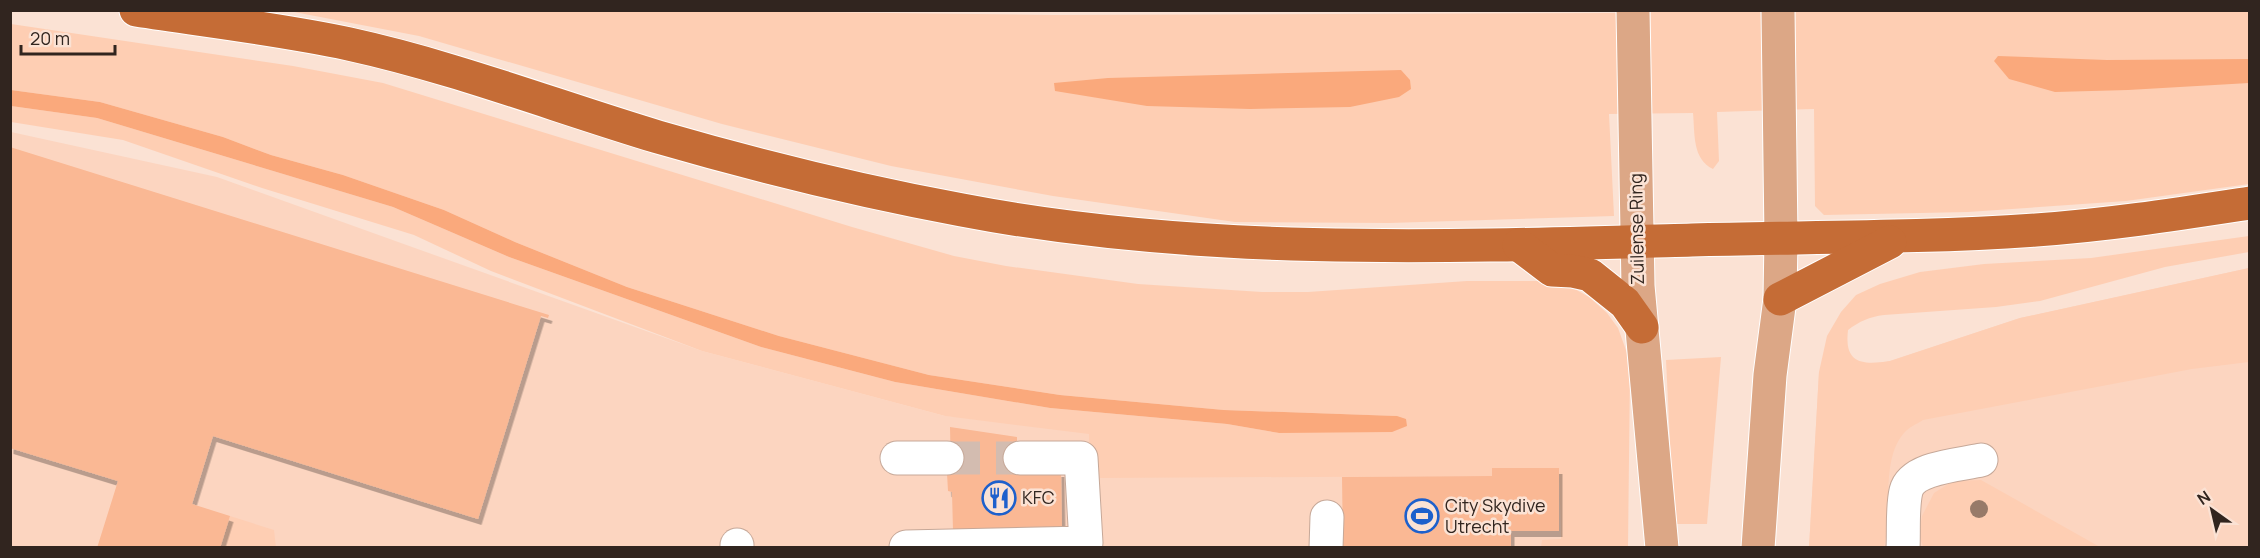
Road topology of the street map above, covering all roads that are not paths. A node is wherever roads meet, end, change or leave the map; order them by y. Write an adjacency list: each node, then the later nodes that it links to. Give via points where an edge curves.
1 (136, 10): 8 (highway, via 347,44 456,72 658,137 838,185 968,211 1214,241 1360,246)
2 (1633, 10): 7 (main road, Zuilense Ring)
3 (1778, 10): 6 (main road)
4 (2250, 203): 5 (highway, via 2126,222)
5 (1899, 237): 6 (highway); 9 (highway)
6 (1781, 238): 7 (highway); 9 (main road)
7 (1637, 242): 8 (highway); 10 (main road, Zuilense Ring)
8 (1519, 245): 10 (highway, via 1552,270 1590,275 1622,300)
9 (1780, 299): 16 (main road, via 1770,375)
10 (1642, 327): 15 (main road, Zuilense Ring)
11 (897, 458): 12 (lane)
12 (947, 458)
13 (1020, 458): 17 (lane, via 1081,458 1086,543)
14 (1981, 460): 18 (lane, via 1915,477 1906,490)
15 (1661, 536)
16 (1759, 537)
17 (906, 548)
18 (1903, 548)

